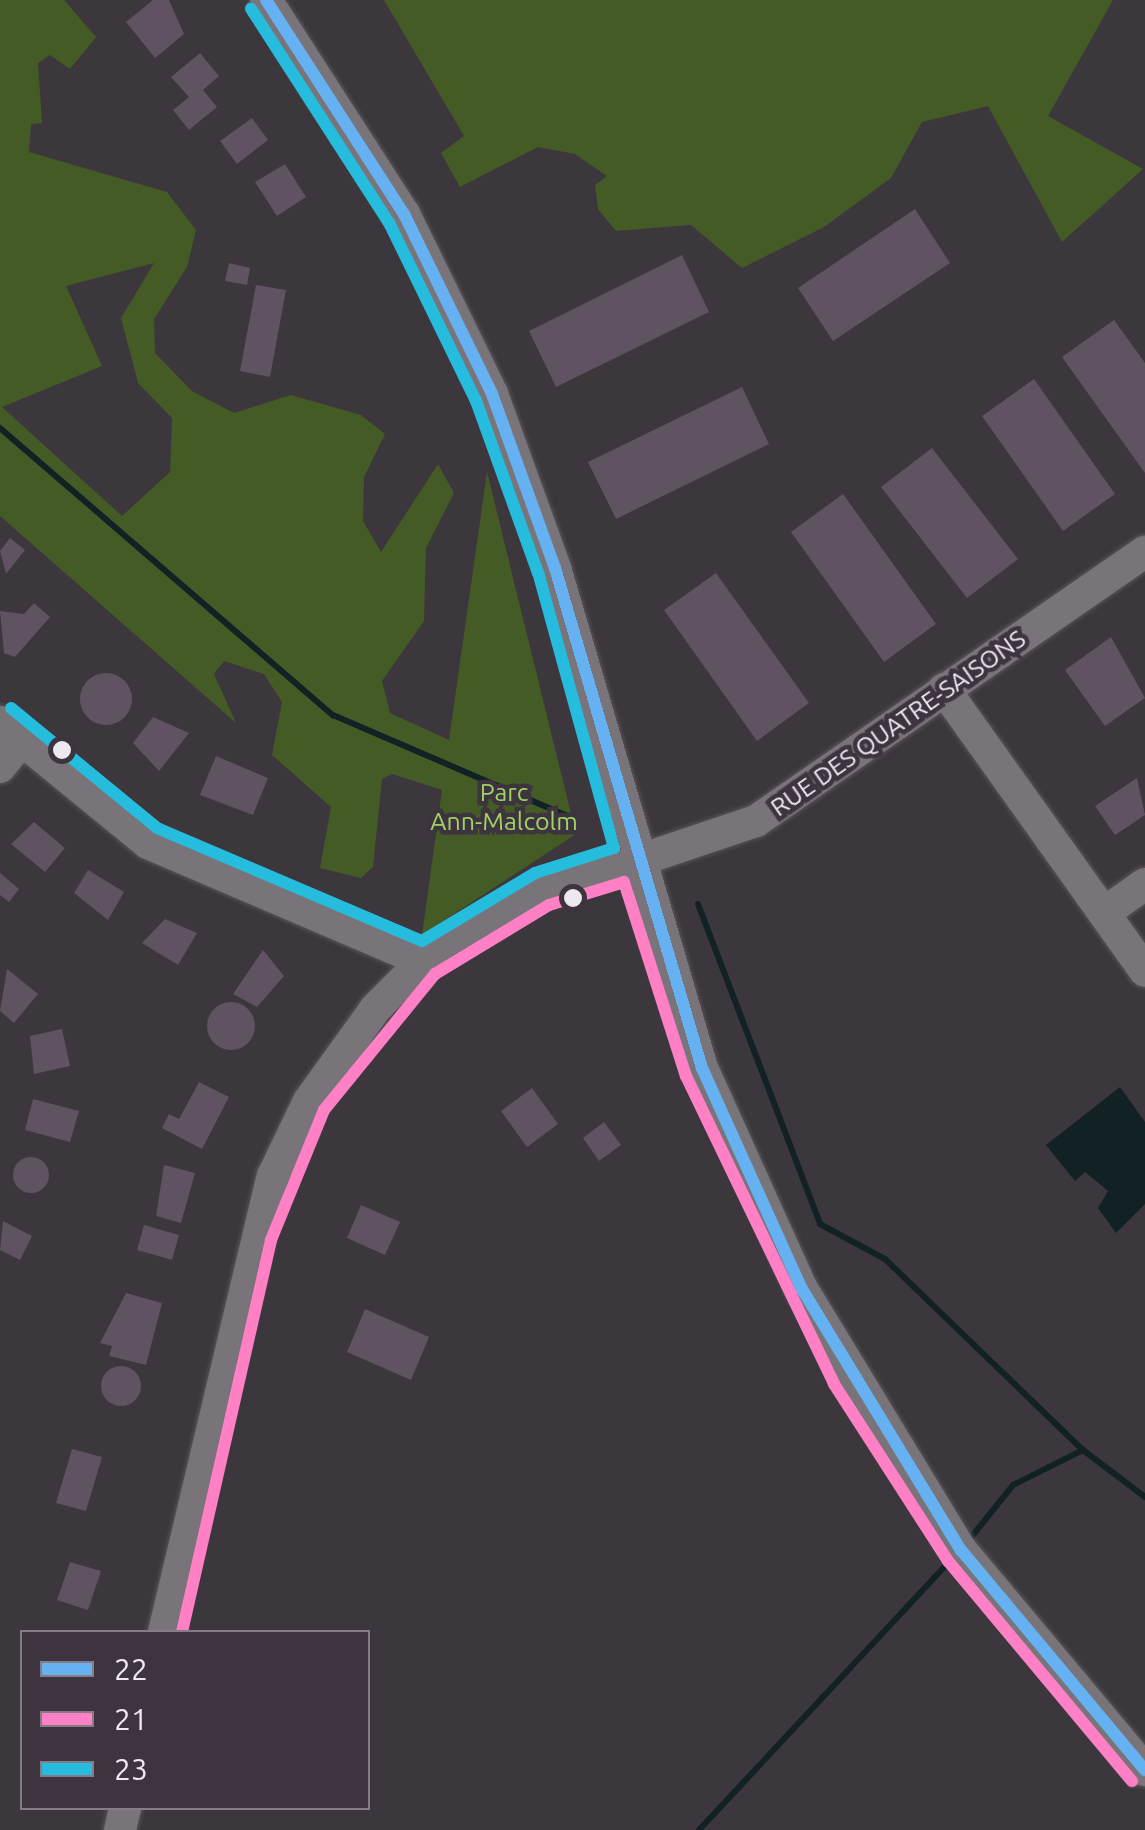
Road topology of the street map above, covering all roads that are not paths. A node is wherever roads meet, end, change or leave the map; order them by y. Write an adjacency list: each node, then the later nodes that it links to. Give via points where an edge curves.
1 (266, 0): 6 (street, via 404,214 492,394 555,568)
2 (1145, 552): 3 (street, RUE DES QUATRE-SAISONS)
3 (944, 690): 6 (street, RUE DES QUATRE-SAISONS, via 756,822); 8 (street)
4 (11, 731): 5 (street); 9 (street, via 148,842)
5 (0, 768)
6 (635, 860): 9 (street, RUE DES QUATRE-SAISONS, via 542,890); 12 (street, via 702,1068 840,1358 961,1550)
7 (1145, 884): 8 (street)
8 (1104, 913): 10 (street)
9 (423, 961): 11 (street, RUE DES QUATRE-SAISONS, via 340,1054 273,1176)
10 (1145, 972)
11 (164, 1630)
12 (1145, 1770)

